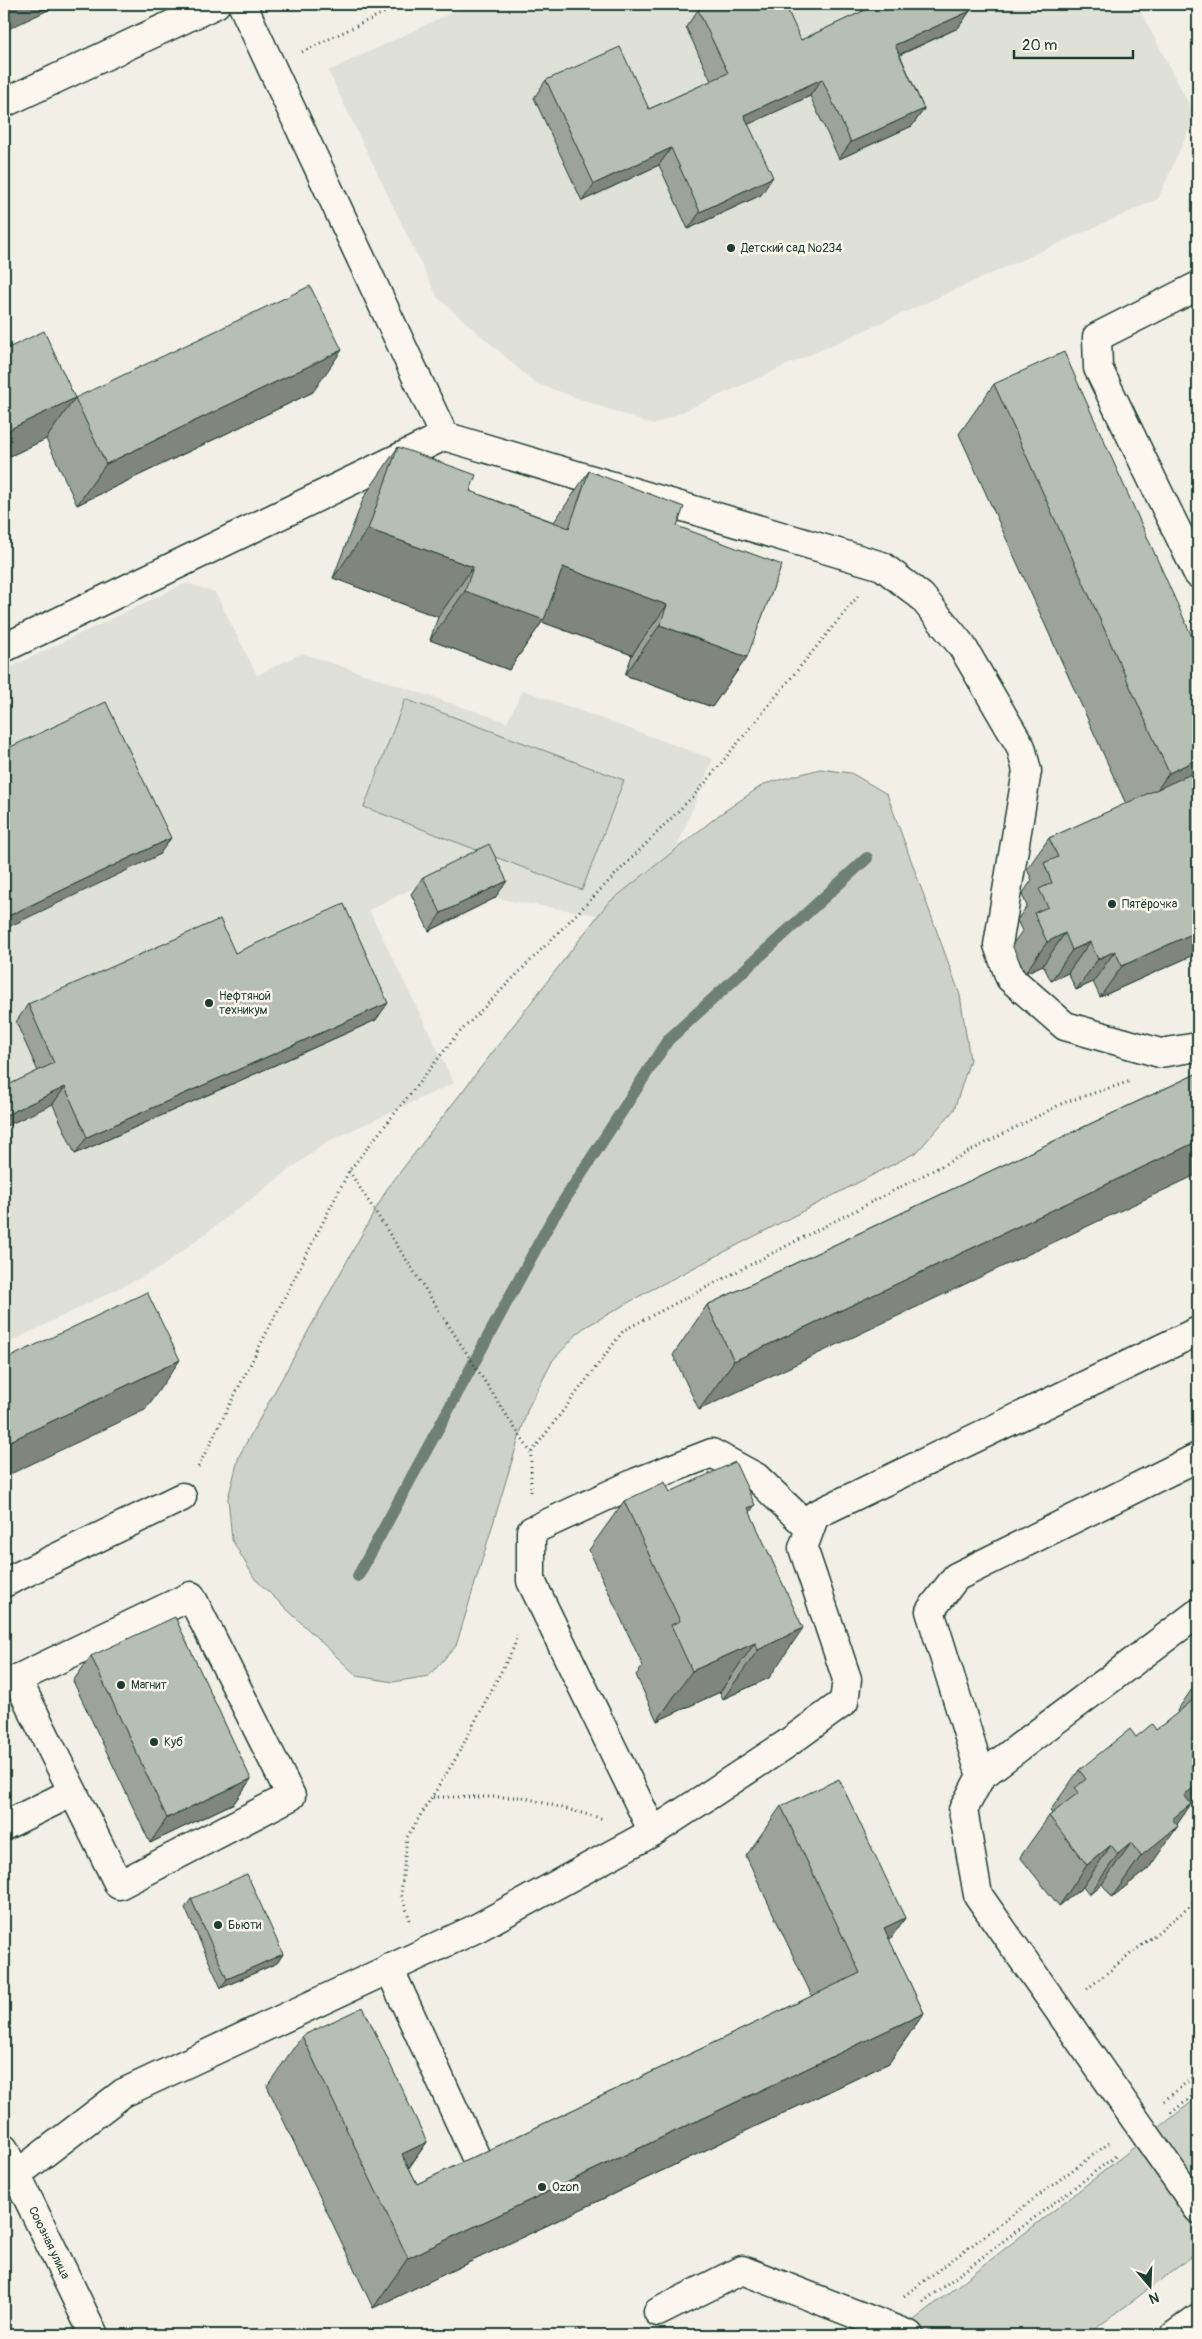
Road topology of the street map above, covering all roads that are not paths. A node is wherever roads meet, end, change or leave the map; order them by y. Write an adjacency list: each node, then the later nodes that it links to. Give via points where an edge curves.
1 (216, 4): 3 (main road)
2 (242, 4): 5 (main road)
3 (4, 103)
4 (1198, 286): 6 (main road, via 1098,337 1098,368)
5 (444, 436): 7 (main road); 8 (main road, via 882,566 921,596 962,646 1021,747 1026,771 998,945 1010,978 1065,1026 1160,1053)
6 (1198, 574)
7 (4, 648)
8 (1198, 1047)
9 (1198, 1331): 12 (main road, via 815,1515)
10 (1198, 1457): 15 (main road, via 956,1577 930,1611)
11 (182, 1497): 13 (main road)
12 (810, 1529): 18 (main road, via 803,1548 847,1679 844,1702); 18 (main road, via 756,1477 712,1453 637,1482 531,1531 531,1581)
13 (4, 1583)
14 (1198, 1613): 15 (main road)
15 (981, 1776): 23 (main road, via 963,1810 978,1895)
16 (73, 1792): 16 (main road, via 17,1679 191,1596 292,1796 119,1885); 17 (main road)
17 (4, 1826)
18 (653, 1832): 19 (main road, via 477,1928)
19 (389, 1968): 21 (main road); 22 (main road, via 123,2093)
20 (4, 2149): 22 (main road, Союзная улица)
21 (480, 2166)
22 (16, 2175): 27 (main road, Союзная улица)
23 (1198, 2209)
24 (658, 2312): 26 (main road, via 742,2270)
25 (1198, 2318): 28 (main road)
26 (890, 2328)
27 (94, 2335)
28 (1175, 2335)

